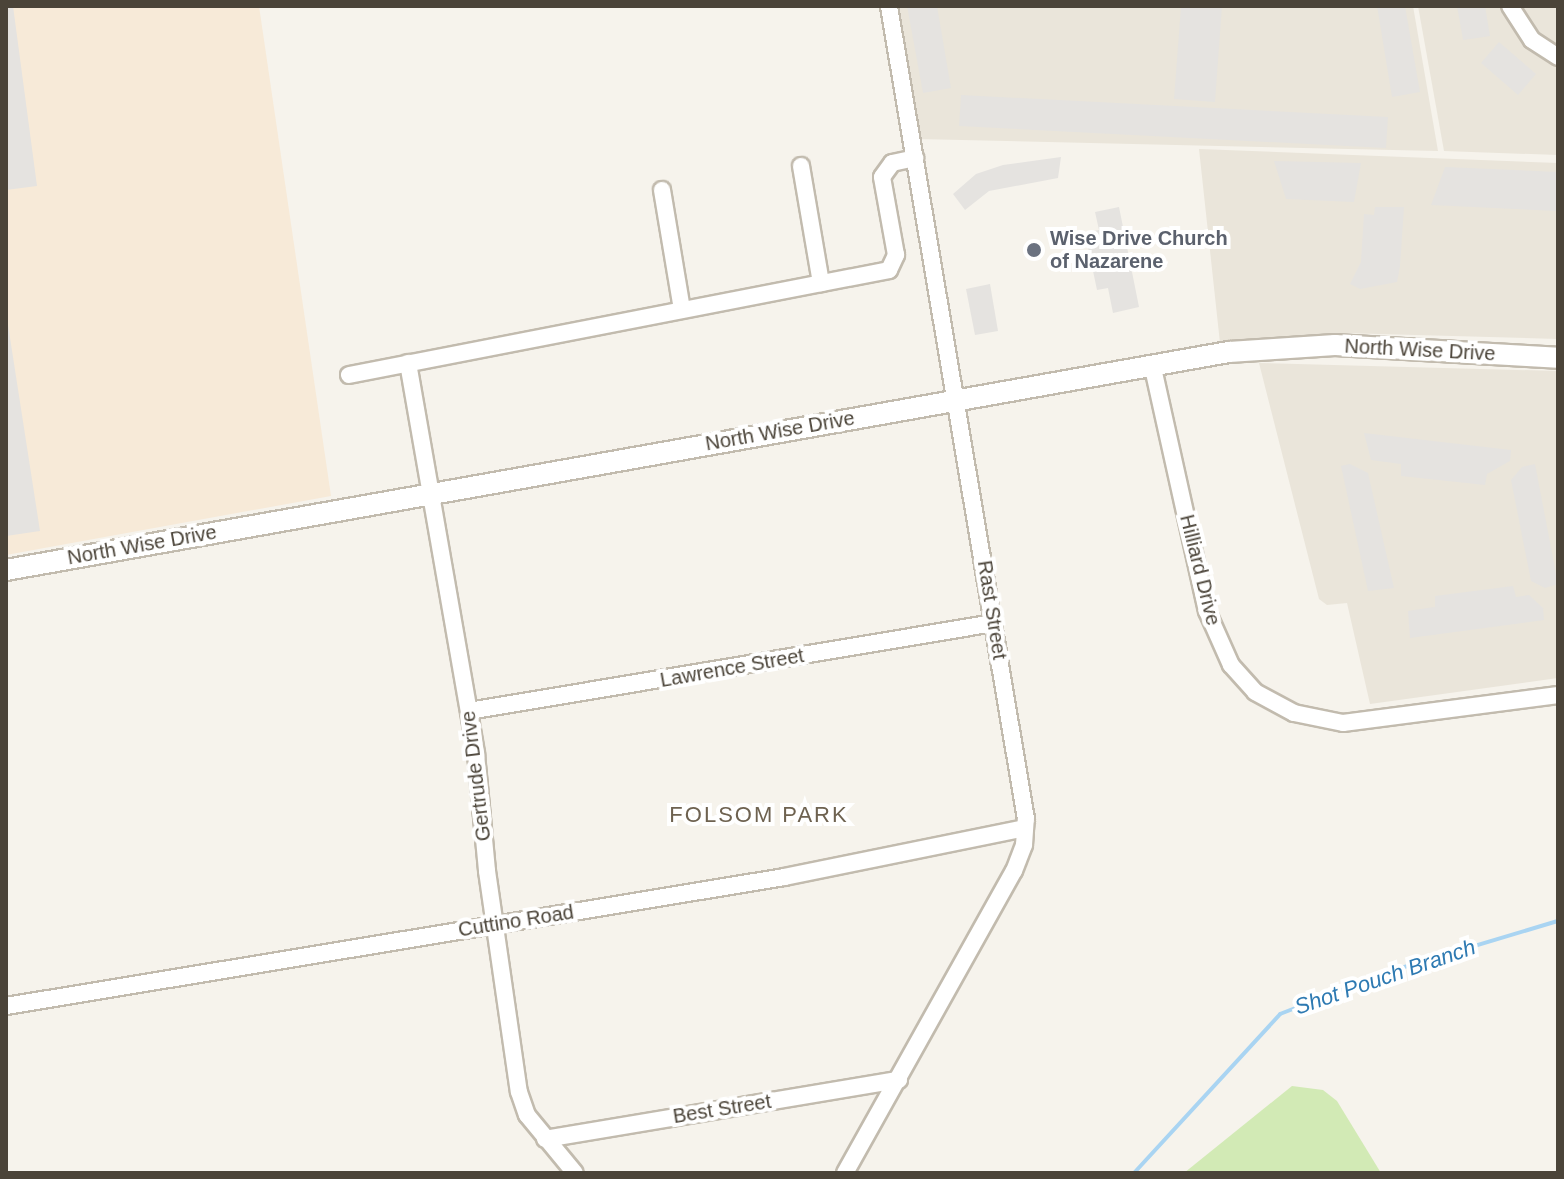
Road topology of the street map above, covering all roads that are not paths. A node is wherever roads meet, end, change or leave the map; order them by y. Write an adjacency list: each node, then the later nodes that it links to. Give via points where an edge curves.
1 (889, 6): 4 (street, Rast Street)
2 (1510, 6): 3 (street, via 1532,40)
3 (1558, 57)
4 (915, 158): 7 (street, via 892,163 882,177 894,265 882,273); 13 (street, Rast Street)
5 (801, 166): 7 (street)
6 (662, 190): 8 (street)
7 (821, 283): 8 (street)
8 (682, 309): 10 (street)
9 (1558, 358): 11 (street, North Wise Drive, via 1335,345 1229,352)
10 (408, 363): 12 (street); 14 (street, Gertrude Drive)
11 (1153, 368): 13 (street, North Wise Drive); 17 (street, Hilliard Drive, via 1207,611 1231,665 1255,692 1294,713 1343,723)
12 (349, 375)
13 (957, 400): 14 (street, North Wise Drive); 16 (street, Rast Street)
14 (431, 491): 15 (street, North Wise Drive); 18 (street, Gertrude Drive)
15 (6, 570)
16 (994, 623): 18 (street, Lawrence Street); 19 (street, Rast Street)
17 (1558, 695)
18 (469, 711): 20 (street, Gertrude Drive)
19 (1024, 828): 20 (street, Cuttino Road, via 784,877); 22 (street, Rast Street, via 1014,871)
20 (494, 925): 21 (street, Cuttino Road); 23 (street, Gertrude Drive, via 519,1092 527,1115)
21 (6, 1006)
22 (899, 1080): 23 (street, Best Street); 25 (street, Rast Street)
23 (545, 1139): 24 (street, Gertrude Drive)
24 (575, 1173)
25 (845, 1173)

